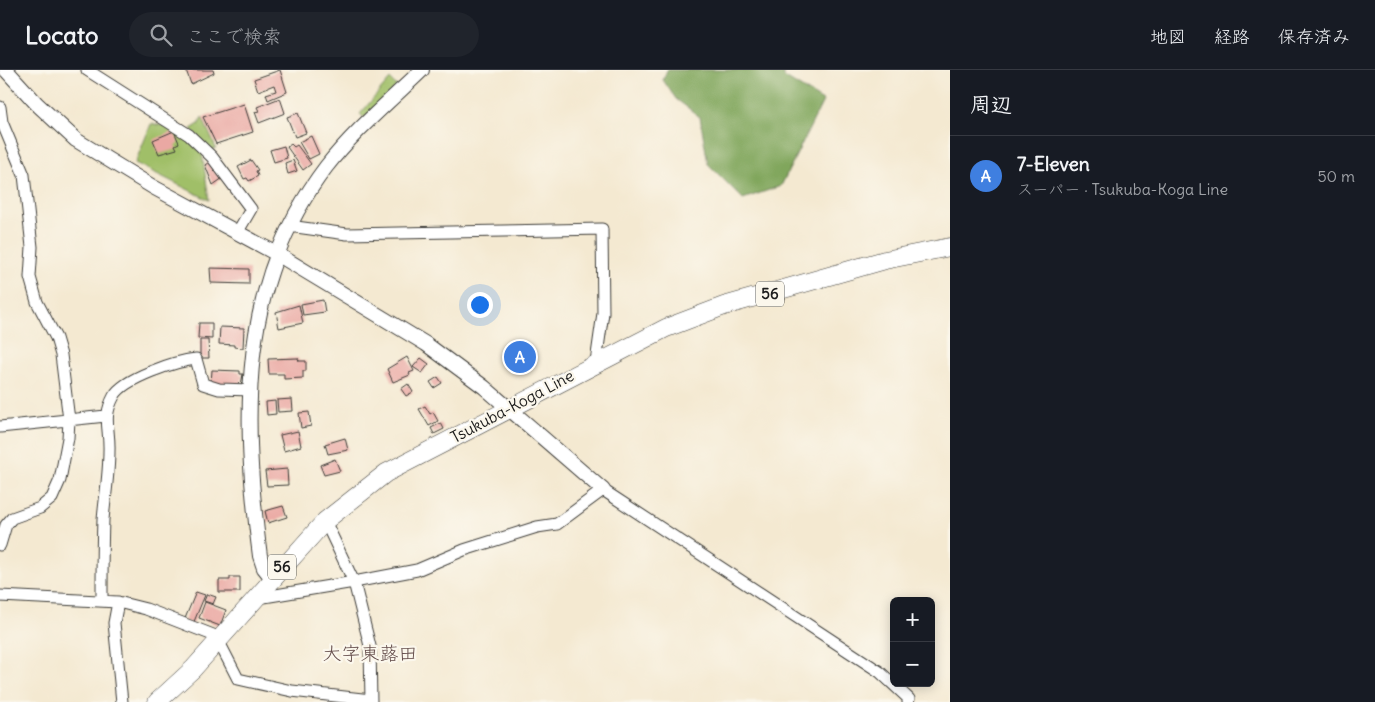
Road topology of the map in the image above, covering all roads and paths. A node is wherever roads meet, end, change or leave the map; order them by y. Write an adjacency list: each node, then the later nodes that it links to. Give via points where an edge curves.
1 (6, 70): 6 (street, via 76,140)
2 (87, 70): 6 (street, via 189,135 212,157 251,208)
3 (422, 70): 5 (street, via 344,146)
4 (0, 107): 13 (street, via 2,122 24,175 32,247 30,277 37,302 61,355)
5 (289, 226): 8 (street); 9 (street, via 347,234 602,229 603,313)
6 (238, 233): 8 (street)
7 (950, 247): 9 (main road, Tsukuba-Koga Line / 56, via 885,260 724,306 666,328)
8 (277, 254): 10 (street, via 264,290); 11 (street, via 426,344)
9 (596, 362): 11 (main road, Tsukuba-Koga Line / 56)
10 (250, 390): 12 (street, via 219,389 203,384 196,360 184,360 141,376 115,394); 18 (street, via 256,528 262,564)
11 (508, 408): 15 (street); 16 (main road, Tsukuba-Koga Line / 56, via 386,473)
12 (106, 416): 13 (street); 22 (street, via 109,453 103,522)
13 (69, 420): 14 (street); 17 (street, via 60,480 52,498 40,508 12,518)
14 (0, 427)
15 (603, 490): 19 (street, via 557,524 464,550 417,570); 26 (street, via 880,672)
16 (325, 521): 18 (main road, Tsukuba-Koga Line / 56); 19 (street)
17 (0, 545)
18 (272, 578): 20 (main road, Tsukuba-Koga Line / 56)
19 (354, 582): 20 (street, via 264,597); 25 (street, via 370,646)
20 (258, 594): 24 (main road, Tsukuba-Koga Line / 56)
21 (0, 596): 22 (street)
22 (102, 600): 23 (street)
23 (118, 602): 24 (street, via 146,609 212,635); 27 (street, via 114,623)
24 (219, 642): 25 (street, via 238,680); 28 (main road, Tsukuba-Koga Line / 56)
25 (371, 701)
26 (910, 701)
27 (122, 702)
28 (156, 702)

